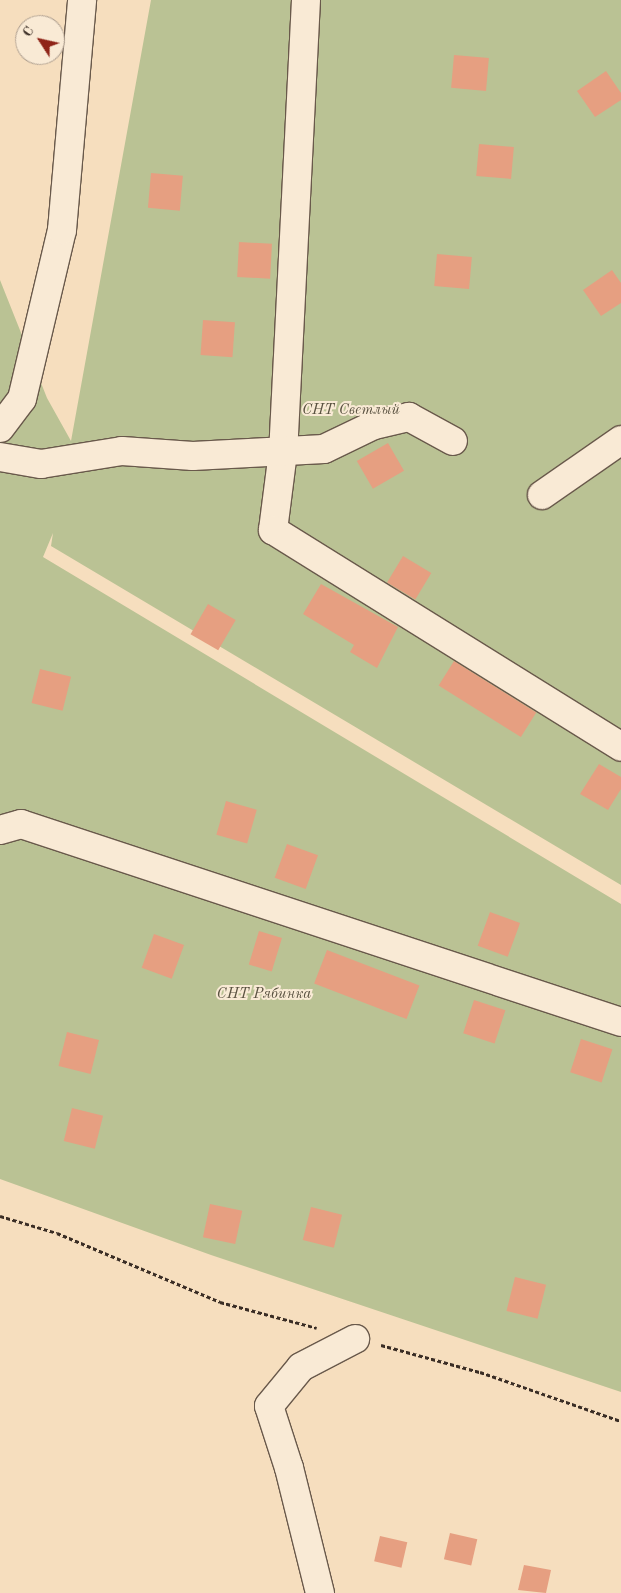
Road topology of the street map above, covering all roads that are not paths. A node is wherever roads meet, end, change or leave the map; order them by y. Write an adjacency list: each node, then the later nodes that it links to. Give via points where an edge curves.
1 (82, 0): 3 (lane, via 62,230 22,399)
2 (306, 0): 6 (lane)
3 (0, 428)
4 (621, 440): 8 (lane)
5 (453, 441): 6 (lane, via 409,417 374,425 324,449)
6 (283, 452): 7 (lane, via 193,456 122,452 41,464); 9 (lane, via 273,530)
7 (0, 456)
8 (542, 495)
9 (621, 747)
10 (0, 830): 11 (lane, via 21,824)
11 (621, 1022)
12 (355, 1338): 13 (lane, via 300,1367 269,1406 289,1468)
13 (320, 1593)

